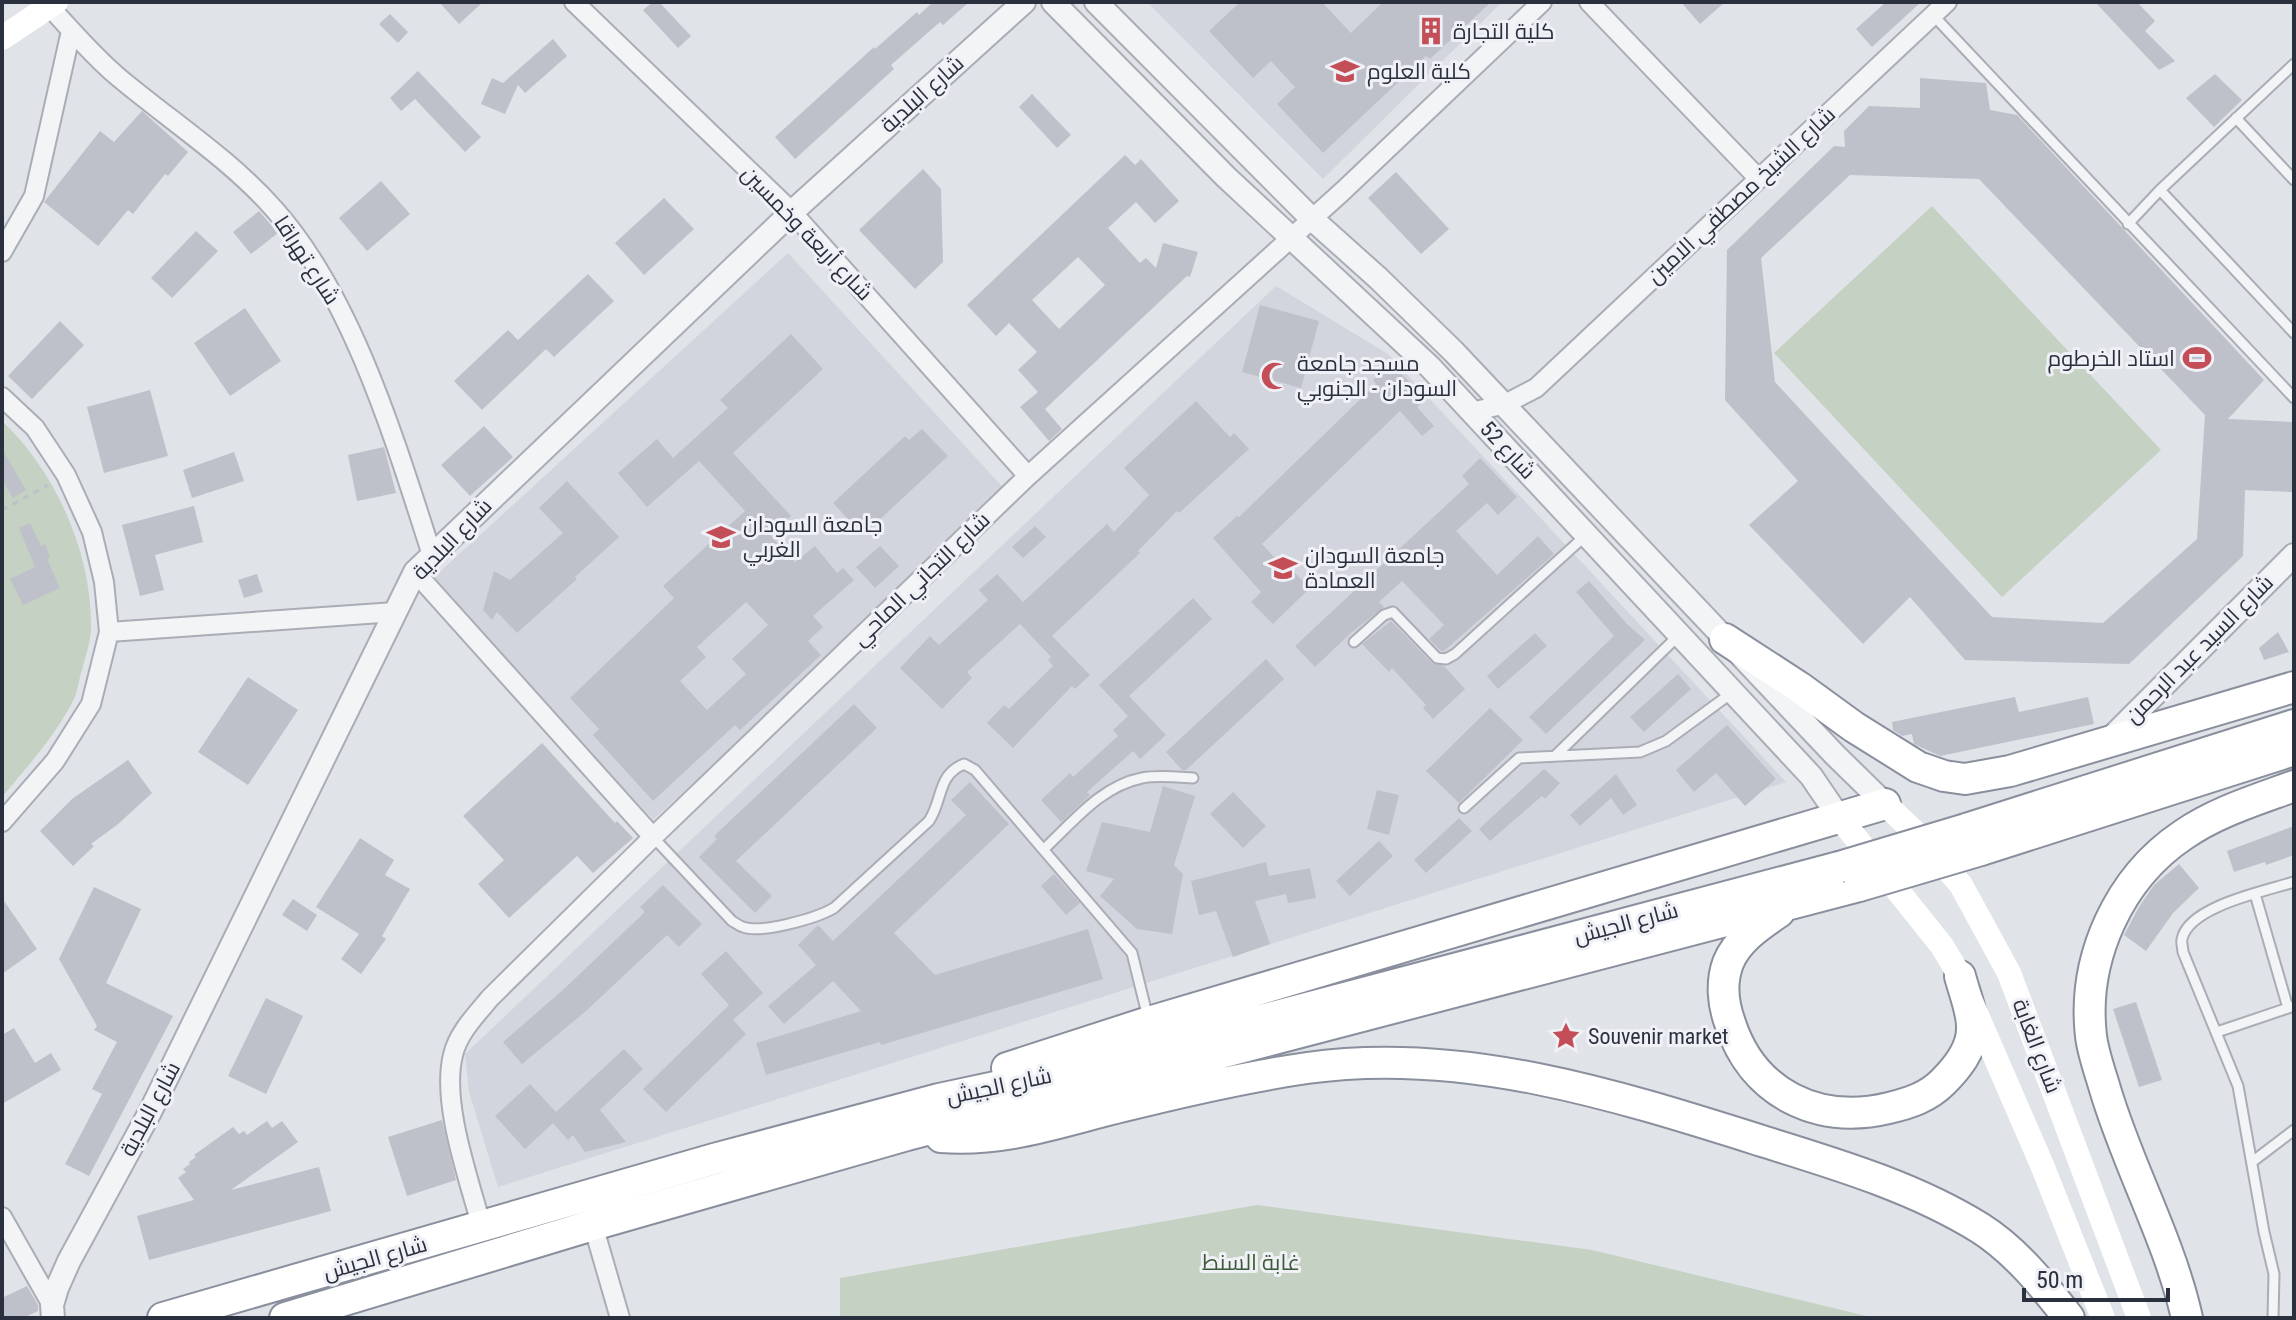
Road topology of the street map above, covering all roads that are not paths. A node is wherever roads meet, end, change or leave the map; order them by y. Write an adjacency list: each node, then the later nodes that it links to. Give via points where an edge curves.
1 (574, 2): 17 (street, شارع أربعة وخمسين)
2 (1024, 2): 17 (street, شارع البلدية)
3 (1053, 2): 20 (street, شارع 52)
4 (1096, 2): 18 (street, شارع 52)
5 (1542, 2): 18 (street, شارع التجاني الماحي)
6 (1589, 2): 14 (street)
7 (1947, 2): 9 (street, شارع الشيخ مصطفي الامين)
8 (50, 3): 10 (street, شارع تهراقا); 11 (main road)
9 (1933, 15): 14 (street, شارع الشيخ مصطفي الامين); 19 (lane)
10 (71, 31): 21 (street, via 34,196); 29 (street, شارع تهراقا, via 281,216 348,325 389,425)
11 (2, 38)
12 (2294, 64): 13 (lane)
13 (2236, 118): 15 (lane); 16 (lane)
14 (1759, 179): 25 (street, شارع الشيخ مصطفي الامين, via 1536,388)
15 (2294, 180)
16 (2160, 190): 19 (lane); 22 (lane)
17 (792, 212): 27 (street, شارع أربعة وخمسين); 29 (street, شارع البلدية)
18 (1311, 218): 20 (street, شارع التجاني الماحي); 25 (street, شارع 52)
19 (2128, 224): 24 (lane)
20 (1291, 237): 26 (street, شارع 52); 27 (street, شارع التجاني الماحي)
21 (2, 252)
22 (2294, 333)
23 (2, 397): 33 (street, via 35,428 66,475 92,532)
24 (2294, 398)
25 (1505, 404): 26 (street, شارع الشيخ مصطفي الامين); 35 (street, شارع 52)
26 (1472, 412): 28 (street, شارع 52)
27 (1028, 476): 49 (street, شارع التجاني الماحي)
28 (1587, 534): 34 (street, شارع 52); 36 (lane, via 1446,659 1437,658 1393,612)
29 (432, 555): 31 (street, شارع البلدية)
30 (2294, 555): 40 (street, شارع السيد عبد الرحمن)
31 (415, 572): 32 (street, شارع البلدية); 49 (street)
32 (395, 612): 33 (street); 67 (street, شارع البلدية, via 150,1112 69,1261)
33 (109, 632): 48 (street, via 91,704 55,761)
34 (1680, 634): 38 (street, شارع 52); 42 (lane)
35 (1725, 639): 40 (highway, via 1854,727 1918,767 1944,776 1965,779 2010,771); 45 (street, شارع 52)
36 (1354, 642)
37 (2294, 687): 40 (highway)
38 (1733, 692): 42 (lane, via 1666,741 1640,752); 47 (street, شارع 52, via 1811,776)
39 (2294, 725): 50 (highway)
40 (2105, 744)
41 (2294, 750): 50 (highway)
42 (1555, 756): 46 (lane, via 1519,758)
43 (1193, 778): 51 (lane, via 1157,776 1124,783 1093,803)
44 (2294, 786): 74 (highway, via 2233,808 2183,834 2145,866 2114,911 2099,949 2091,1035 2105,1090 2178,1279)
45 (1885, 804): 47 (highway); 73 (main road, شارع الغابة, via 1961,885 2004,961)
46 (1464, 808)
47 (1839, 817): 56 (main road, شارع الغابة); 58 (highway)
48 (2, 822)
49 (653, 837): 51 (lane, via 744,928 822,915 834,908 929,821 945,777 964,764); 66 (street, شارع التجاني الماحي, via 490,998 453,1053 448,1082)
50 (1973, 840): 52 (highway, bridge)
51 (1044, 849): 58 (lane, via 1132,953)
52 (1849, 876): 55 (highway, شارع الجيش); 60 (highway, شارع الجيش)
53 (2294, 882): 54 (lane)
54 (2255, 894): 57 (lane); 59 (lane, via 2204,914 2182,938)
55 (1792, 903): 56 (highway, via 1741,943 1728,963 1723,987 1725,1010 1748,1063 1789,1097 1843,1114 1909,1103 1934,1091 1966,1053 1972,1029); 62 (highway, شارع الجيش)
56 (1960, 976): 72 (main road, شارع الغابة)
57 (2291, 1007): 59 (lane)
58 (1149, 1022): 60 (highway, via 1002,1070)
59 (2217, 1032): 63 (lane, via 2238,1086)
60 (939, 1099): 66 (highway, شارع الجيش)
61 (2294, 1130): 63 (lane)
62 (907, 1135): 65 (highway, شارع الجيش); 71 (highway, via 1007,1136 1220,1084 1311,1068 1395,1062 1513,1075 1680,1114 1888,1184 1981,1229 2008,1250)
63 (2252, 1162): 75 (lane, via 2274,1274)
64 (2, 1217): 67 (street)
65 (593, 1225): 69 (highway, شارع الجيش); 70 (street)
66 (482, 1228): 68 (highway, شارع الجيش)
67 (53, 1311)
68 (163, 1318)
69 (285, 1318)
70 (620, 1318)
71 (2069, 1318)
72 (2103, 1318)
73 (2139, 1318)
74 (2187, 1318)
75 (2273, 1318)

